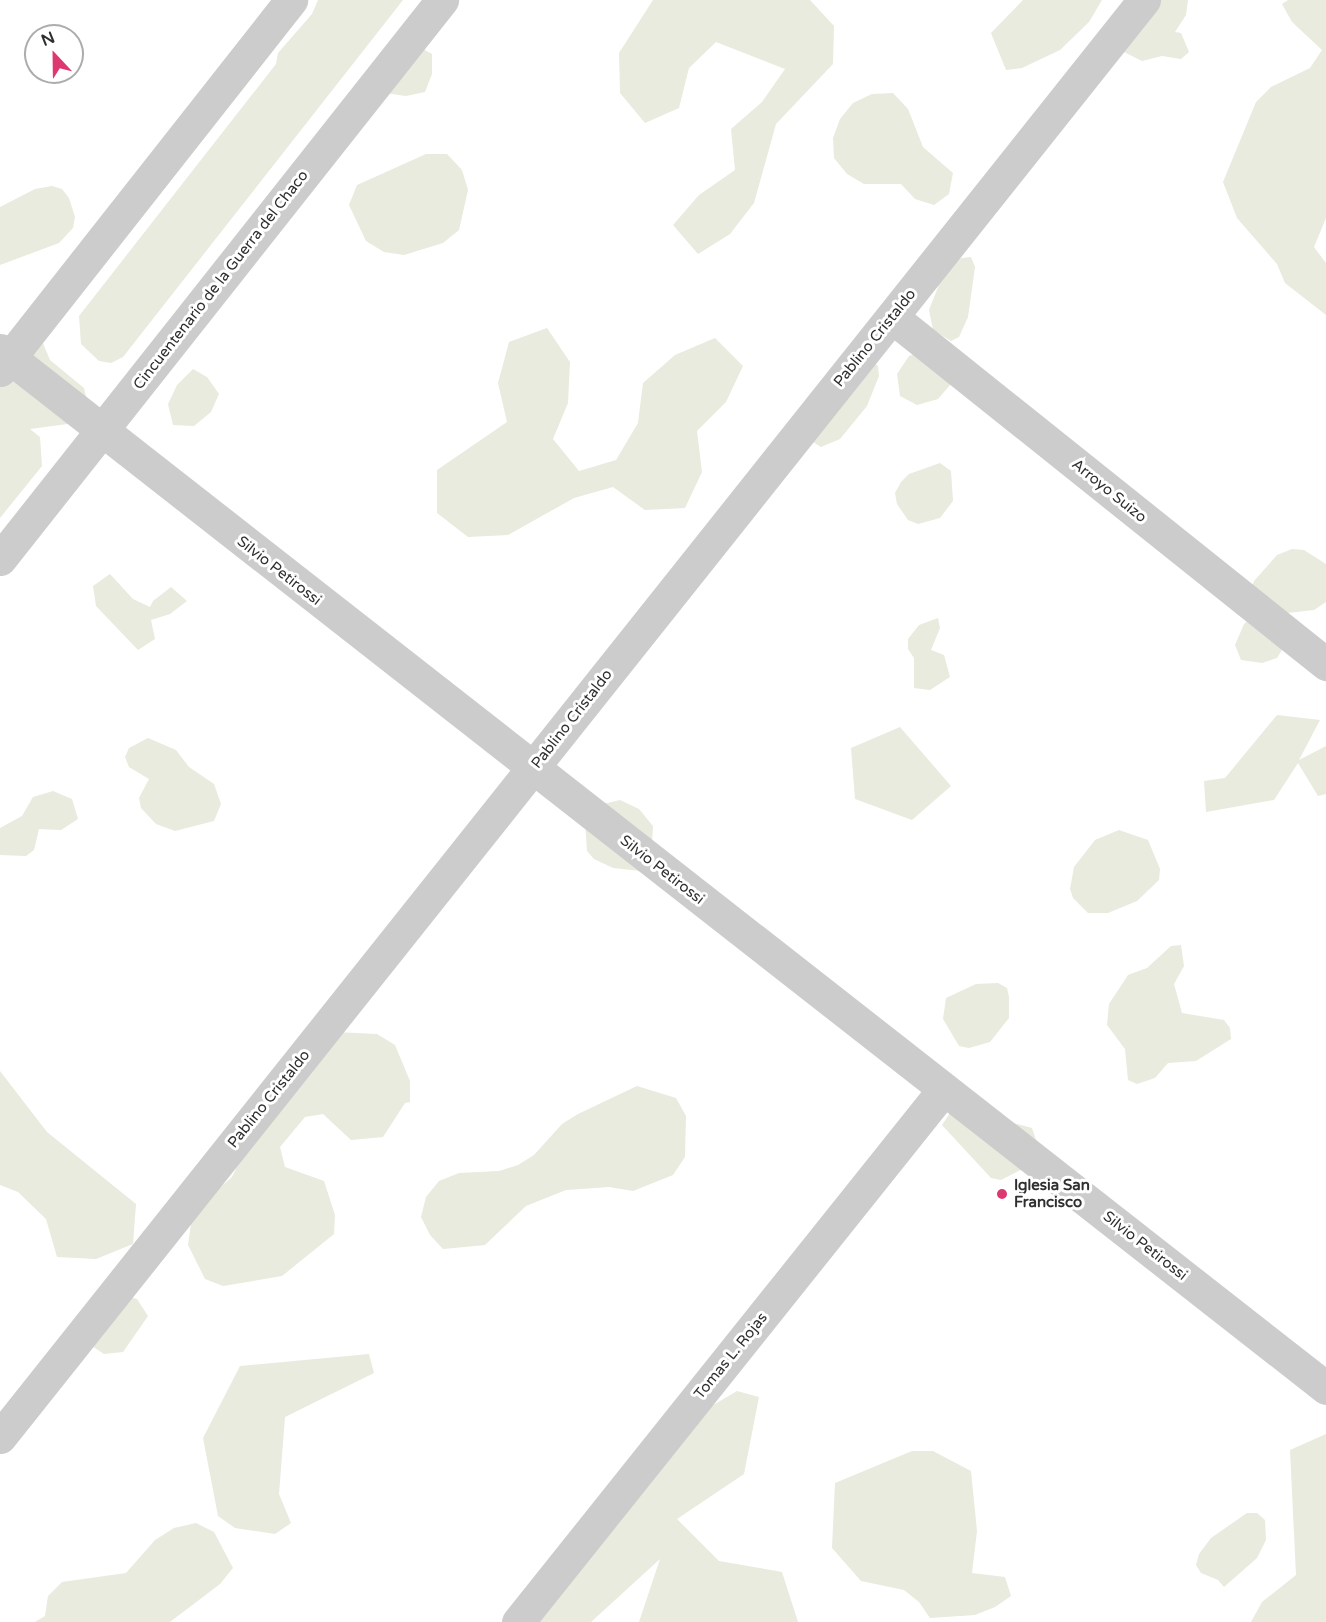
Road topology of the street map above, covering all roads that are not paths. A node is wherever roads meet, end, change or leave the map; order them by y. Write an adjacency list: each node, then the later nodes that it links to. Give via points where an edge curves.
1 (291, 0): 5 (street)
2 (442, 0): 6 (street, Cincuentenario de la Guerra del Chaco)
3 (1144, 0): 4 (street, Pablino Cristaldo)
4 (892, 317): 8 (street, Arroyo Suizo); 9 (street, Pablino Cristaldo)
5 (3, 359): 6 (street, Silvio Petirossi)
6 (101, 431): 7 (street, Cincuentenario de la Guerra del Chaco); 9 (street, Silvio Petirossi)
7 (0, 559)
8 (1326, 664)
9 (532, 769): 10 (street, Silvio Petirossi); 12 (street, Pablino Cristaldo)
10 (944, 1089): 11 (street, Silvio Petirossi); 13 (street, Tomas L. Rojas)
11 (1326, 1388)
12 (0, 1437)
13 (518, 1622)

